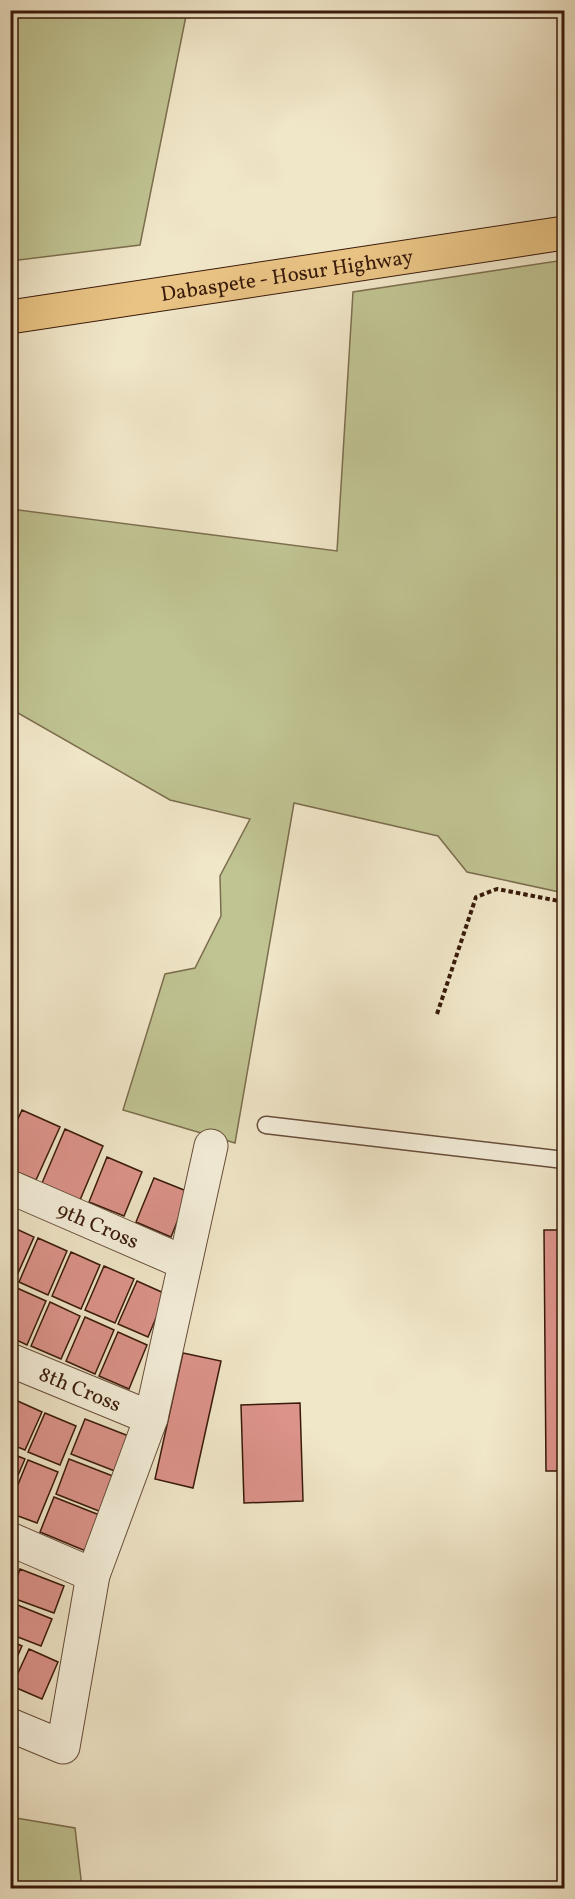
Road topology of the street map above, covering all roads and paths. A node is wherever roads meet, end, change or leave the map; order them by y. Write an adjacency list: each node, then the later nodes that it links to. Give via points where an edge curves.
1 (564, 233): 2 (highway, Dabaspete - Hosur Highway)
2 (10, 316)
3 (564, 902): 4 (path, via 497,889 476,897)
4 (437, 1014)
5 (266, 1125): 7 (lane)
6 (211, 1146): 9 (street)
7 (564, 1160)
8 (10, 1187): 9 (street, 9th Cross)
9 (185, 1263): 11 (street)
10 (10, 1360): 11 (street, 8th Cross)
11 (151, 1418): 13 (street)
12 (10, 1539): 13 (street)
13 (93, 1575): 14 (street, via 63,1747)
14 (10, 1725)

